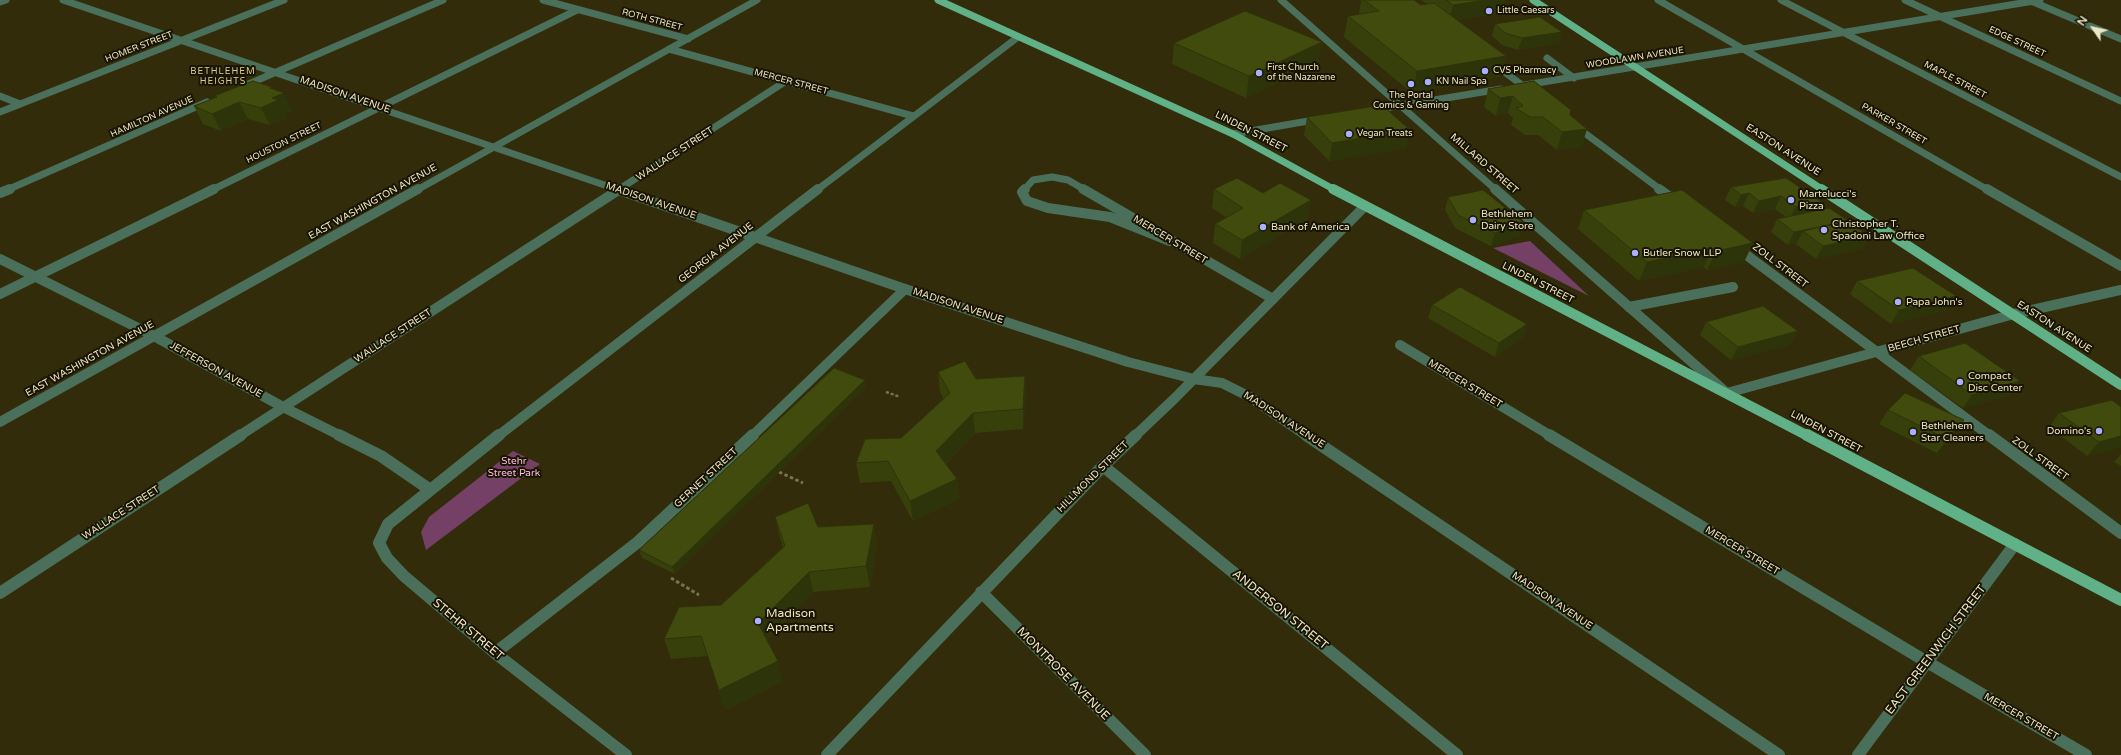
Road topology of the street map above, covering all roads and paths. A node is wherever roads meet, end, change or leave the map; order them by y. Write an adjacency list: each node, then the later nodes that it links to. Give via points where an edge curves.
1 (6, 0): 15 (street)
2 (63, 0): 22 (street, MADISON AVENUE)
3 (284, 0): 22 (street, HOMER STREET)
4 (443, 0): 28 (street)
5 (543, 0): 16 (street, ROTH STREET)
6 (756, 0): 20 (street, EAST WASHINGTON AVENUE)
7 (938, 0): 19 (main road, LINDEN STREET)
8 (1281, 0): 38 (street, MILLARD STREET)
9 (1533, 0): 27 (main road, EASTON AVENUE)
10 (1658, 0): 24 (street, PARKER STREET)
11 (1781, 0): 18 (street, MAPLE STREET)
12 (1905, 0): 17 (street, EDGE STREET)
13 (2040, 0): 14 (street, WOODLAWN AVENUE)
14 (2031, 1): 17 (street, WOODLAWN AVENUE); 21 (street)
15 (0, 2)
16 (578, 10): 20 (street, ROTH STREET); 39 (street, HOUSTON STREET)
17 (1940, 16): 18 (street, WOODLAWN AVENUE); 36 (street, EDGE STREET)
18 (1845, 33): 24 (street, WOODLAWN AVENUE); 47 (street, MAPLE STREET)
19 (1018, 37): 42 (street, GEORGIA AVENUE); 45 (main road, LINDEN STREET)
20 (688, 39): 23 (street, EAST WASHINGTON AVENUE)
21 (2121, 39)
22 (180, 41): 28 (street, MADISON AVENUE); 37 (street, HOMER STREET)
23 (669, 49): 30 (street, MERCER STREET); 46 (street, EAST WASHINGTON AVENUE)
24 (1745, 50): 27 (street, WOODLAWN AVENUE); 56 (street, PARKER STREET)
25 (1485, 58): 31 (street)
26 (1548, 58): 29 (street)
27 (1637, 68): 29 (street, WOODLAWN AVENUE); 64 (main road, EASTON AVENUE)
28 (276, 72): 32 (street); 39 (street, MADISON AVENUE)
29 (1574, 78): 31 (street, WOODLAWN AVENUE)
30 (786, 81): 42 (street, MERCER STREET); 48 (street, WALLACE STREET)
31 (1514, 87): 35 (street); 38 (street, WOODLAWN AVENUE)
32 (236, 90)
33 (0, 96): 37 (street)
34 (215, 99): 49 (street, HAMILTON AVENUE)
35 (1540, 99)
36 (2121, 101)
37 (20, 104): 41 (street, HOMER STREET)
38 (1401, 105): 40 (street, WOODLAWN AVENUE); 63 (street, MILLARD STREET)
39 (380, 107): 46 (street, MADISON AVENUE); 57 (street, HOUSTON STREET)
40 (1368, 111)
41 (0, 112)
42 (913, 116): 52 (street, GEORGIA AVENUE)
43 (1330, 117): 45 (street)
44 (1564, 117): 51 (street)
45 (1233, 134): 50 (main road, LINDEN STREET)
46 (493, 147): 48 (street, MADISON AVENUE); 65 (street, EAST WASHINGTON AVENUE)
47 (2121, 177)
48 (619, 190): 52 (street, MADISON AVENUE); 73 (street, WALLACE STREET)
49 (0, 193)
50 (1365, 206): 62 (street, HILLMOND STREET); 71 (main road, LINDEN STREET)
51 (1682, 206)
52 (755, 237): 59 (street, MADISON AVENUE); 78 (street, GEORGIA AVENUE)
53 (1170, 240): 53 (street, MERCER STREET, via 1110,217 1048,208 1027,201 1022,192 1032,180 1052,177 1068,180); 62 (street, MERCER STREET)
54 (1731, 243): 67 (street, ZOLL STREET)
55 (0, 259): 57 (street, JEFFERSON AVENUE)
56 (2121, 266)
57 (36, 276): 61 (street, HOUSTON STREET); 65 (street, JEFFERSON AVENUE)
58 (1733, 287): 63 (street)
59 (905, 289): 68 (street, MADISON AVENUE, via 1128,362); 86 (street, GERNET STREET, via 638,542)
60 (2121, 290): 64 (street, BEECH STREET)
61 (0, 294)
62 (1273, 299): 68 (street, HILLMOND STREET)
63 (1630, 306): 71 (street, MILLARD STREET)
64 (2014, 314): 67 (street, BEECH STREET); 69 (main road, EASTON AVENUE)
65 (154, 336): 73 (street, JEFFERSON AVENUE); 74 (street, EAST WASHINGTON AVENUE)
66 (1400, 345): 87 (street, MERCER STREET)
67 (1876, 352): 71 (street, BEECH STREET); 79 (street, ZOLL STREET)
68 (1194, 379): 75 (street, HILLMOND STREET); 92 (street, MADISON AVENUE, via 1222,383 1250,396)
69 (2121, 385)
70 (886, 392): 72 (path)
71 (1727, 393): 80 (main road, LINDEN STREET)
72 (900, 397)
73 (283, 407): 78 (street, JEFFERSON AVENUE, via 381,456); 83 (street, WALLACE STREET)
74 (0, 422)
75 (1103, 466): 82 (street, HILLMOND STREET); 91 (street, ANDERSON STREET)
76 (779, 472): 77 (path)
77 (803, 482)
78 (429, 489): 86 (street, STEHR STREET, via 388,524 379,543 387,558 404,576)
79 (2121, 533)
80 (2015, 544): 85 (main road, LINDEN STREET); 87 (street, EAST GREENWICH STREET)
81 (671, 578): 84 (path)
82 (981, 592): 89 (street, HILLMOND STREET); 90 (street, MONTROSE AVENUE)
83 (0, 593)
84 (698, 595)
85 (2121, 600)
86 (495, 653): 88 (street, STEHR STREET)
87 (1927, 662): 93 (street, EAST GREENWICH STREET); 94 (street, MERCER STREET)
88 (626, 755)
89 (827, 755)
90 (1145, 755)
91 (1457, 755)
92 (1779, 755)
93 (1858, 755)
94 (2086, 755)

